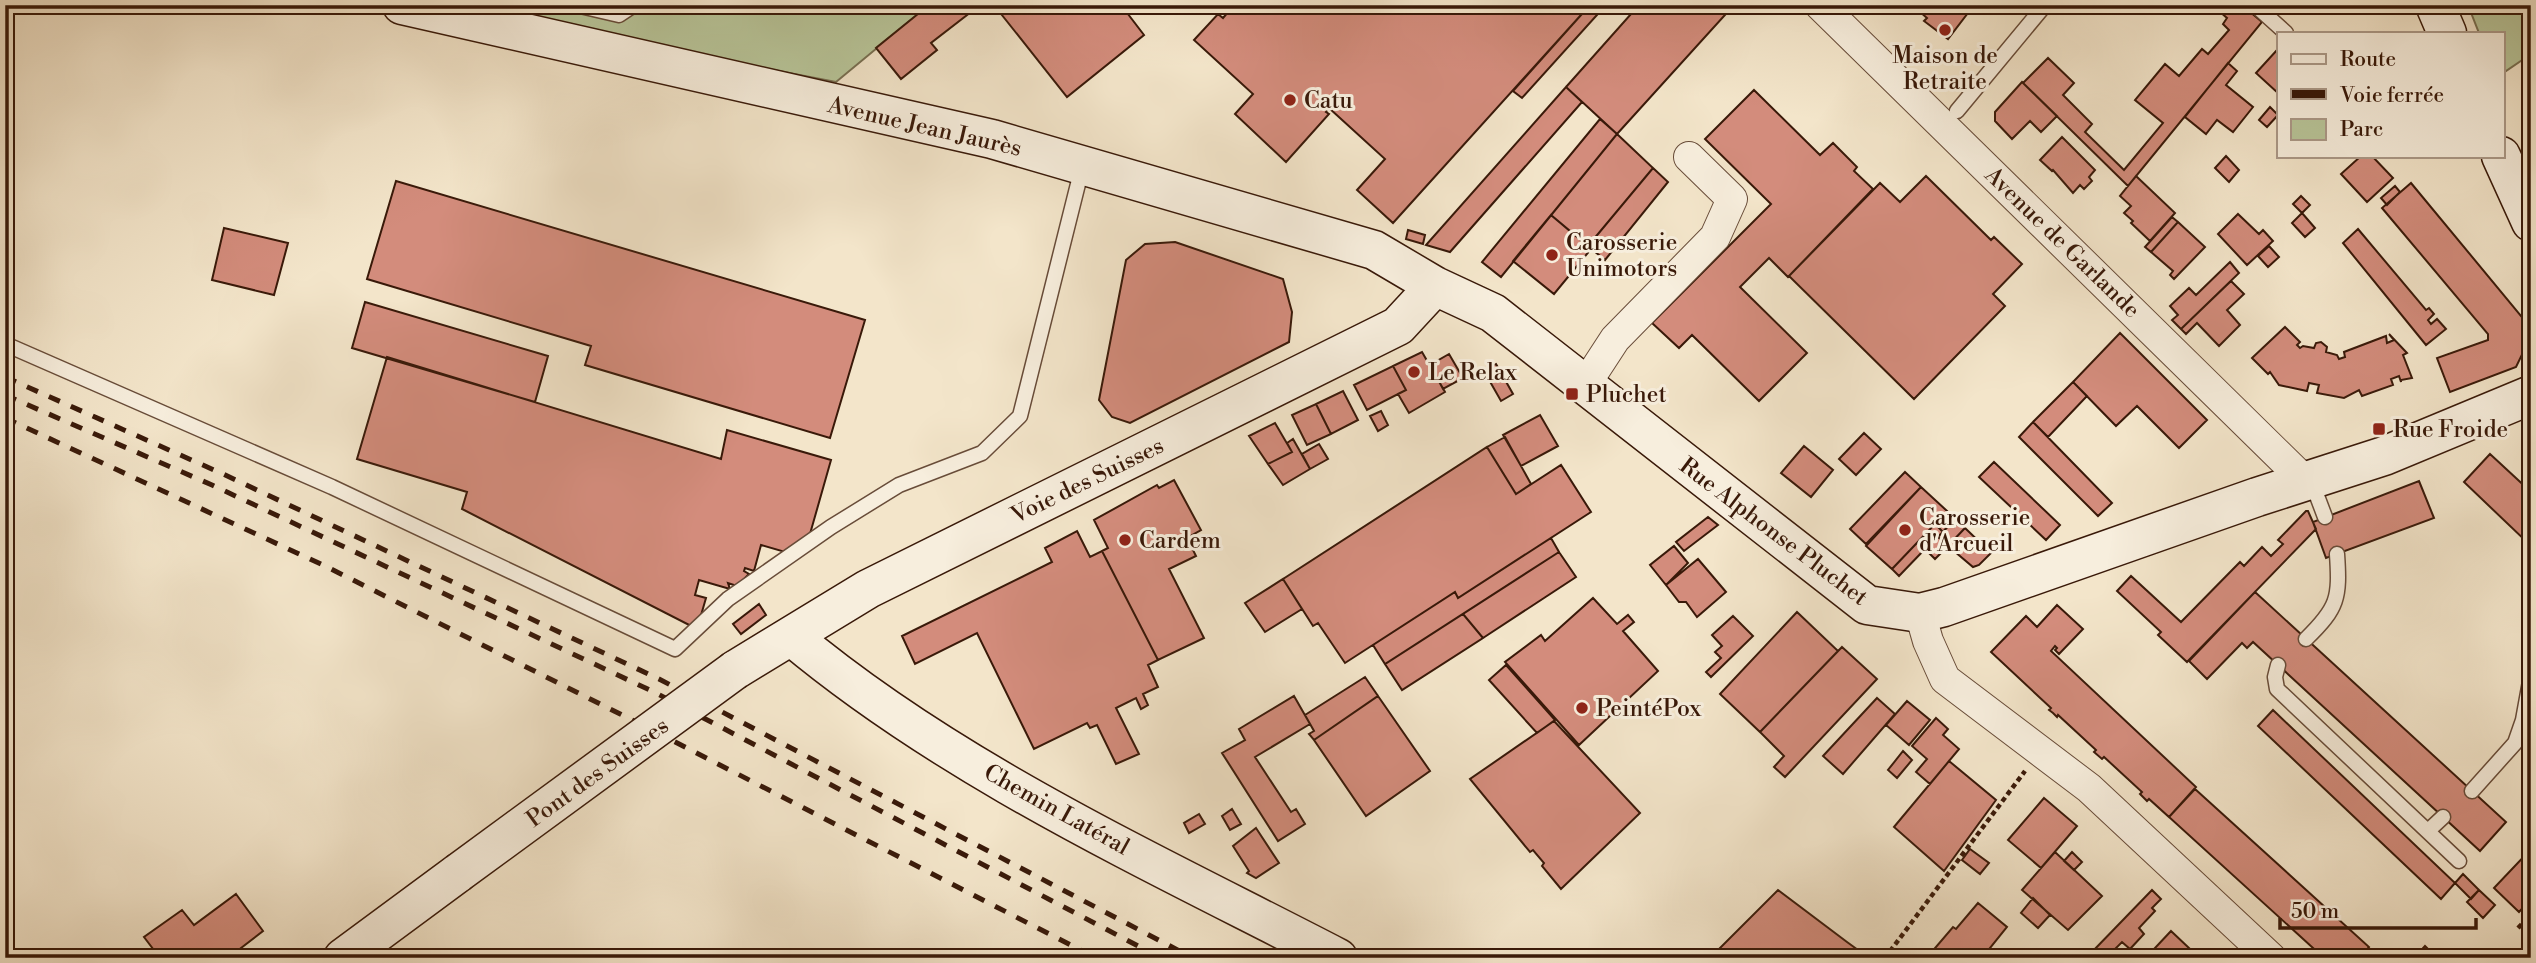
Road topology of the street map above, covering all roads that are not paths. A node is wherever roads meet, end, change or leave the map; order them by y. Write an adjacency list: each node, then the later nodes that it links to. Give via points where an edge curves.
1 (402, 5): 13 (street, Avenue Jean Jaurès, via 992,139)
2 (576, 5): 3 (lane, via 619,15)
3 (634, 5)
4 (1820, 5): 19 (street, Avenue de Garlande)
5 (2045, 5): 10 (lane)
6 (2255, 5): 8 (lane)
7 (2435, 5): 9 (street)
8 (2285, 32)
9 (2447, 32)
10 (1957, 111)
11 (1689, 157): 17 (street, via 1732,199 1715,237 1615,339)
12 (2502, 158): 14 (street)
13 (1083, 166): 15 (street, Avenue Jean Jaurès, via 1374,250); 16 (lane, via 1020,416 982,453 899,485 831,527 728,599 675,649 332,487)
14 (2531, 222)
15 (1435, 286): 17 (street, Rue Alphonse Pluchet, via 1493,313); 23 (street, Voie des Suisses, via 1398,326 868,589)
16 (5, 344)
17 (1585, 385): 22 (street, Rue Alphonse Pluchet, via 1867,605)
18 (2531, 395): 19 (street, via 2384,456)
19 (2308, 480): 20 (lane); 22 (street)
20 (2325, 517)
21 (2337, 554): 24 (lane, via 2337,597 2326,620)
22 (1920, 613): 34 (street, via 1945,679 2089,788)
23 (791, 636): 26 (street, Voie des Suisses); 33 (street, Chemin Latéral, via 928,735 1056,812)
24 (2306, 639)
25 (2278, 665): 30 (lane, via 2277,688)
26 (735, 670): 32 (street, Pont des Suisses, bridge)
27 (2531, 676): 28 (lane, via 2515,743)
28 (2472, 791)
29 (2443, 817): 30 (lane)
30 (2428, 831): 31 (lane)
31 (2459, 861)
32 (343, 958)
33 (1338, 958)
34 (2271, 958)

